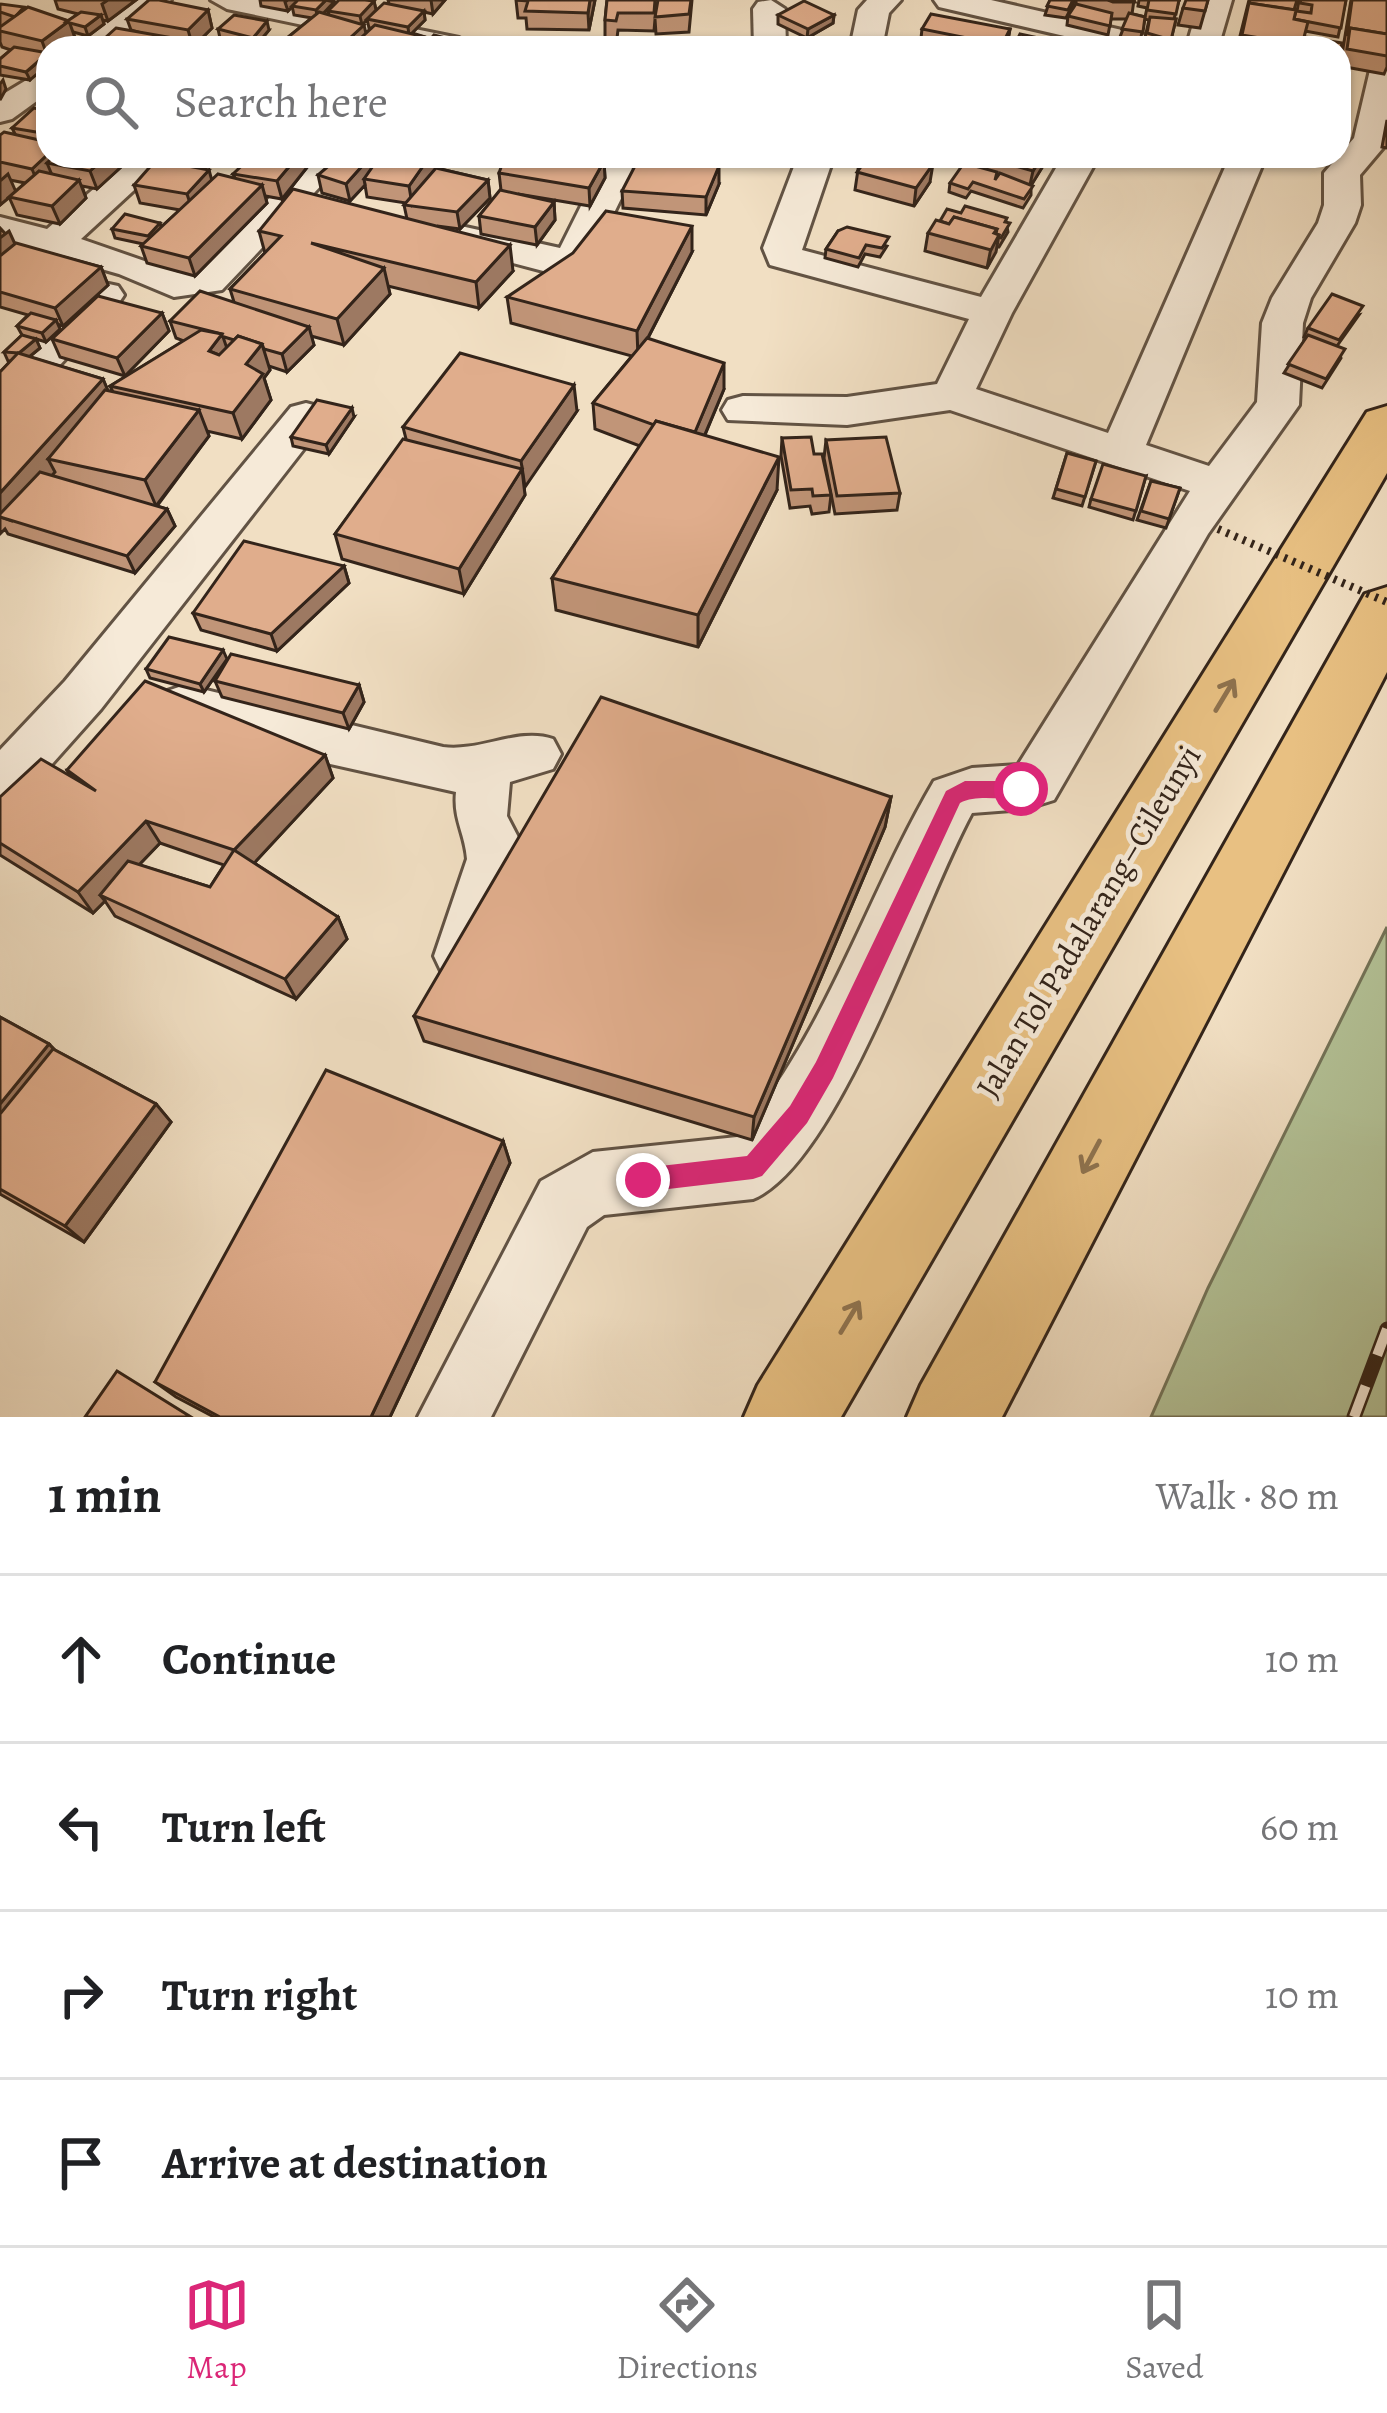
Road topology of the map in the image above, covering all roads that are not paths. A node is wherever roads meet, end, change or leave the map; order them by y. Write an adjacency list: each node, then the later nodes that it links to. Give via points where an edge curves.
1 (155, 0): 10 (street)
2 (227, 0): 9 (street)
3 (885, 0): 15 (street)
4 (950, 0): 7 (street)
5 (1216, 0): 17 (street)
6 (769, 9): 14 (street)
7 (1034, 10): 16 (street)
8 (438, 13): 13 (street)
9 (308, 18): 11 (street); 12 (street)
10 (105, 36)
11 (288, 36)
12 (402, 36)
13 (415, 36)
14 (770, 36)
15 (869, 36)
16 (1114, 36)
17 (1206, 36)
18 (1387, 70): 21 (street, via 1371,141)
19 (36, 86): 20 (street)
20 (0, 112)
21 (1351, 163)
22 (139, 168): 33 (street)
23 (318, 168): 29 (street)
24 (615, 168): 31 (street, via 579,254 567,260)
25 (812, 168): 35 (street, via 784,257)
26 (1074, 168): 35 (street)
27 (1243, 168): 41 (street)
28 (1347, 168): 49 (street, via 1337,221 1284,314 1278,405 1188,527 1035,784 965,789 953,797 799,1114 740,1172 593,1184 563,1204)
29 (291, 194): 30 (street); 34 (street, via 208,283 174,285)
30 (334, 205)
31 (399, 222)
32 (0, 229): 33 (street)
33 (54, 243): 34 (street)
34 (133, 266): 37 (street)
35 (992, 314): 36 (street)
36 (952, 396): 38 (street, via 847,411); 41 (street)
37 (0, 402)
38 (743, 410)
39 (306, 417): 44 (street)
40 (1387, 425): 50 (highway, Jalan Tol Padalarang–Cileunyi, one-way to 40)
41 (1122, 451): 42 (street)
42 (1194, 477)
43 (1387, 611): 48 (highway)
44 (99, 676): 46 (street); 47 (street, via 263,728 467,762 495,859)
45 (1387, 678): 48 (highway)
46 (0, 784)
47 (463, 956)
48 (1130, 1086): 51 (highway, one-way to 51)
49 (453, 1417)
50 (790, 1417)
51 (953, 1417)

